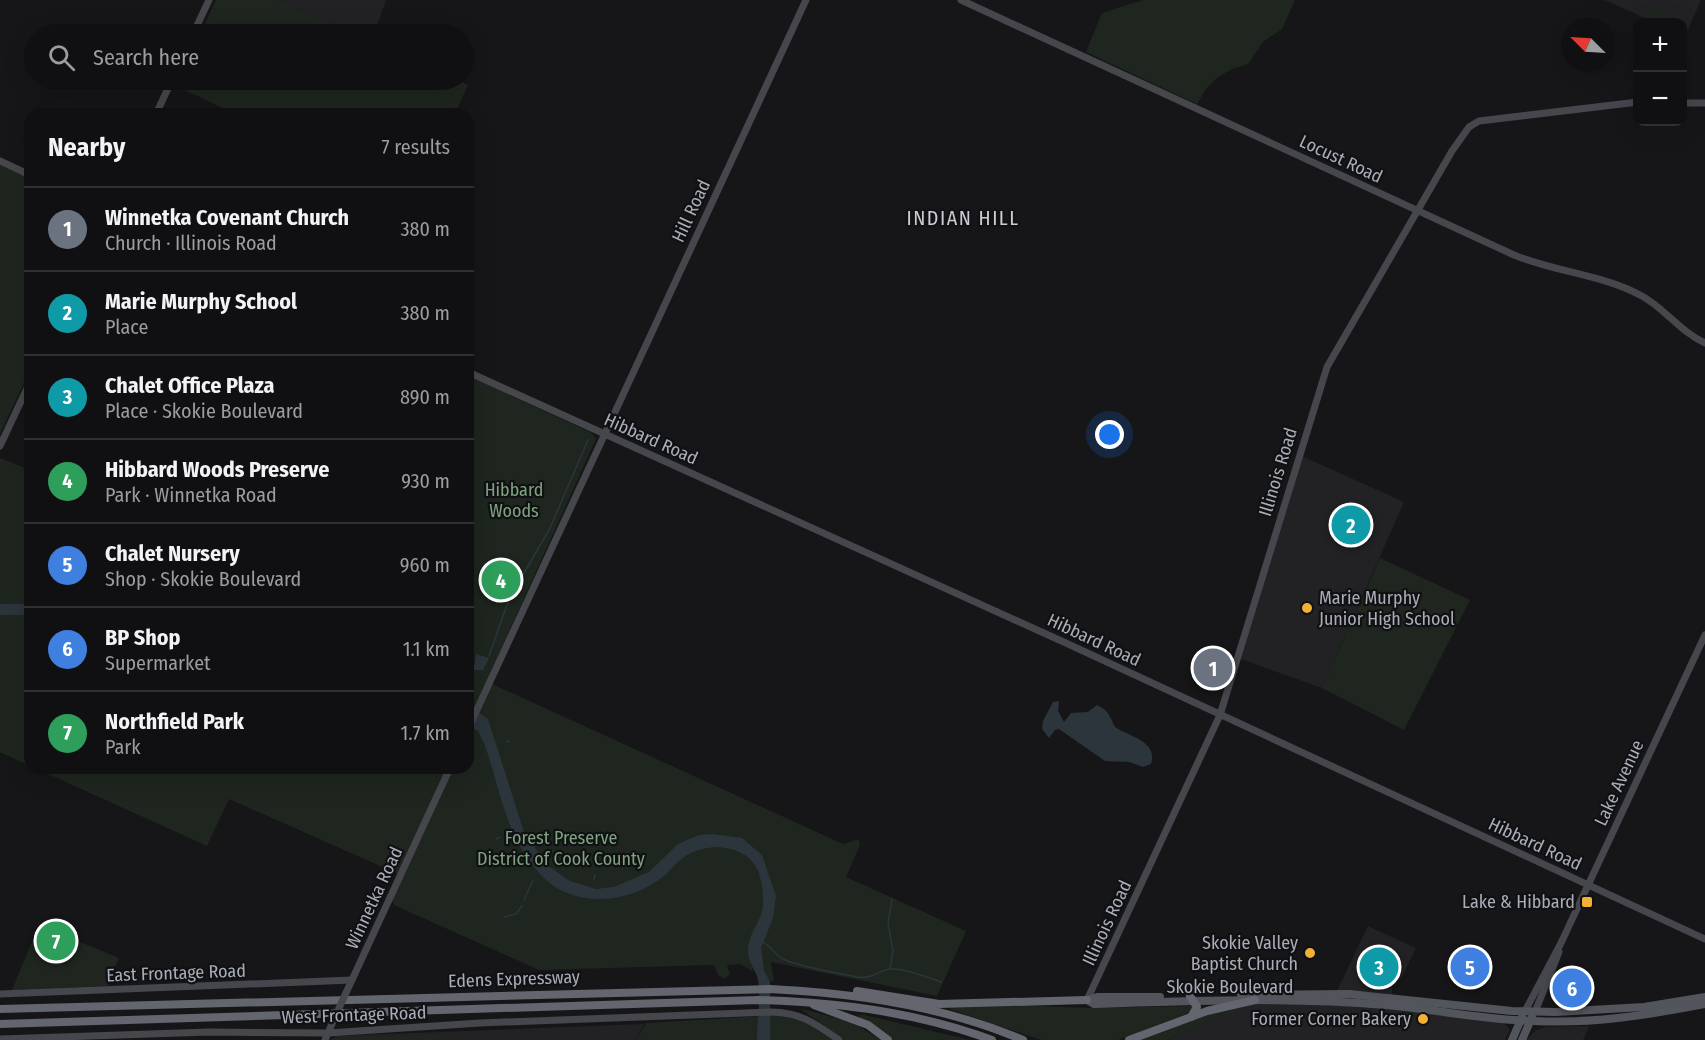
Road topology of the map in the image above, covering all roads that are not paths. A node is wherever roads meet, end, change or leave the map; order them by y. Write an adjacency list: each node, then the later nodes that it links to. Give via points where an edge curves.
1 (209, 0): 4 (street)
2 (806, 0): 16 (street, Hill Road)
3 (961, 0): 12 (street, Locust Road)
4 (198, 24)
5 (167, 90): 9 (street)
6 (1633, 103): 12 (street, Illinois Road, via 1474,123)
7 (1687, 103): 8 (street)
8 (1705, 103)
9 (159, 108)
10 (0, 161): 11 (street)
11 (24, 172)
12 (1418, 210): 13 (street, Locust Road, via 1536,264 1634,292 1657,304 1683,331); 20 (street, Illinois Road, via 1327,367)
13 (1705, 343)
14 (474, 375): 16 (street, Hibbard Road)
15 (24, 395): 17 (street)
16 (603, 434): 19 (street); 20 (street, Hibbard Road)
17 (0, 446)
18 (1705, 635): 22 (street, Lake Avenue)
19 (474, 715)
20 (1220, 715): 22 (street, Hibbard Road); 30 (street, Illinois Road)
21 (447, 774): 25 (street, Winnetka Road)
22 (1588, 885): 23 (street, Hibbard Road); 24 (street, Lake Avenue)
23 (1705, 939)
24 (1560, 944): 35 (street, Lake Avenue); 36 (street, Lake Avenue)
25 (352, 980): 27 (street, East Frontage Road); 41 (street, Winnetka Road, bridge)
26 (832, 993): 30 (highway, via 844,989 939,1004); 34 (highway, Edens Expressway, via 757,989); 46 (highway, Edens Expressway, via 932,1011)
27 (0, 994)
28 (1705, 997): 36 (main road, Skokie Boulevard, via 1587,1012)
29 (1193, 999): 30 (main road, Skokie Boulevard, via 1094,1004); 31 (main road, Skokie Boulevard); 35 (main road, Skokie Boulevard, via 1339,994); 37 (highway, via 1196,1011)
30 (1087, 1000)
31 (1255, 1000): 37 (highway, via 1228,1004); 38 (main road, Skokie Boulevard, via 1385,1005)
32 (808, 1002): 40 (highway, Edens Expressway, via 758,1000); 44 (highway, via 868,1025); 45 (highway, Edens Expressway, via 906,1016)
33 (1705, 1004): 39 (main road, Skokie Boulevard, via 1647,1015)
34 (0, 1009)
35 (1525, 1011): 36 (main road, Skokie Boulevard); 38 (main road, Lake Avenue)
36 (1535, 1011): 39 (main road, Lake Avenue)
37 (1191, 1017): 47 (highway)
38 (1521, 1020): 39 (main road, Skokie Boulevard); 48 (main road, Lake Avenue)
39 (1530, 1021): 49 (main road, Lake Avenue)
40 (0, 1024)
41 (326, 1037): 42 (street, West Frontage Road, via 209,1032); 43 (street, West Frontage Road, via 480,1023 788,1012 805,1017)
42 (0, 1039)
43 (839, 1040)
44 (888, 1040)
45 (992, 1040)
46 (1023, 1040)
47 (1129, 1040)
48 (1512, 1040)
49 (1521, 1040)

